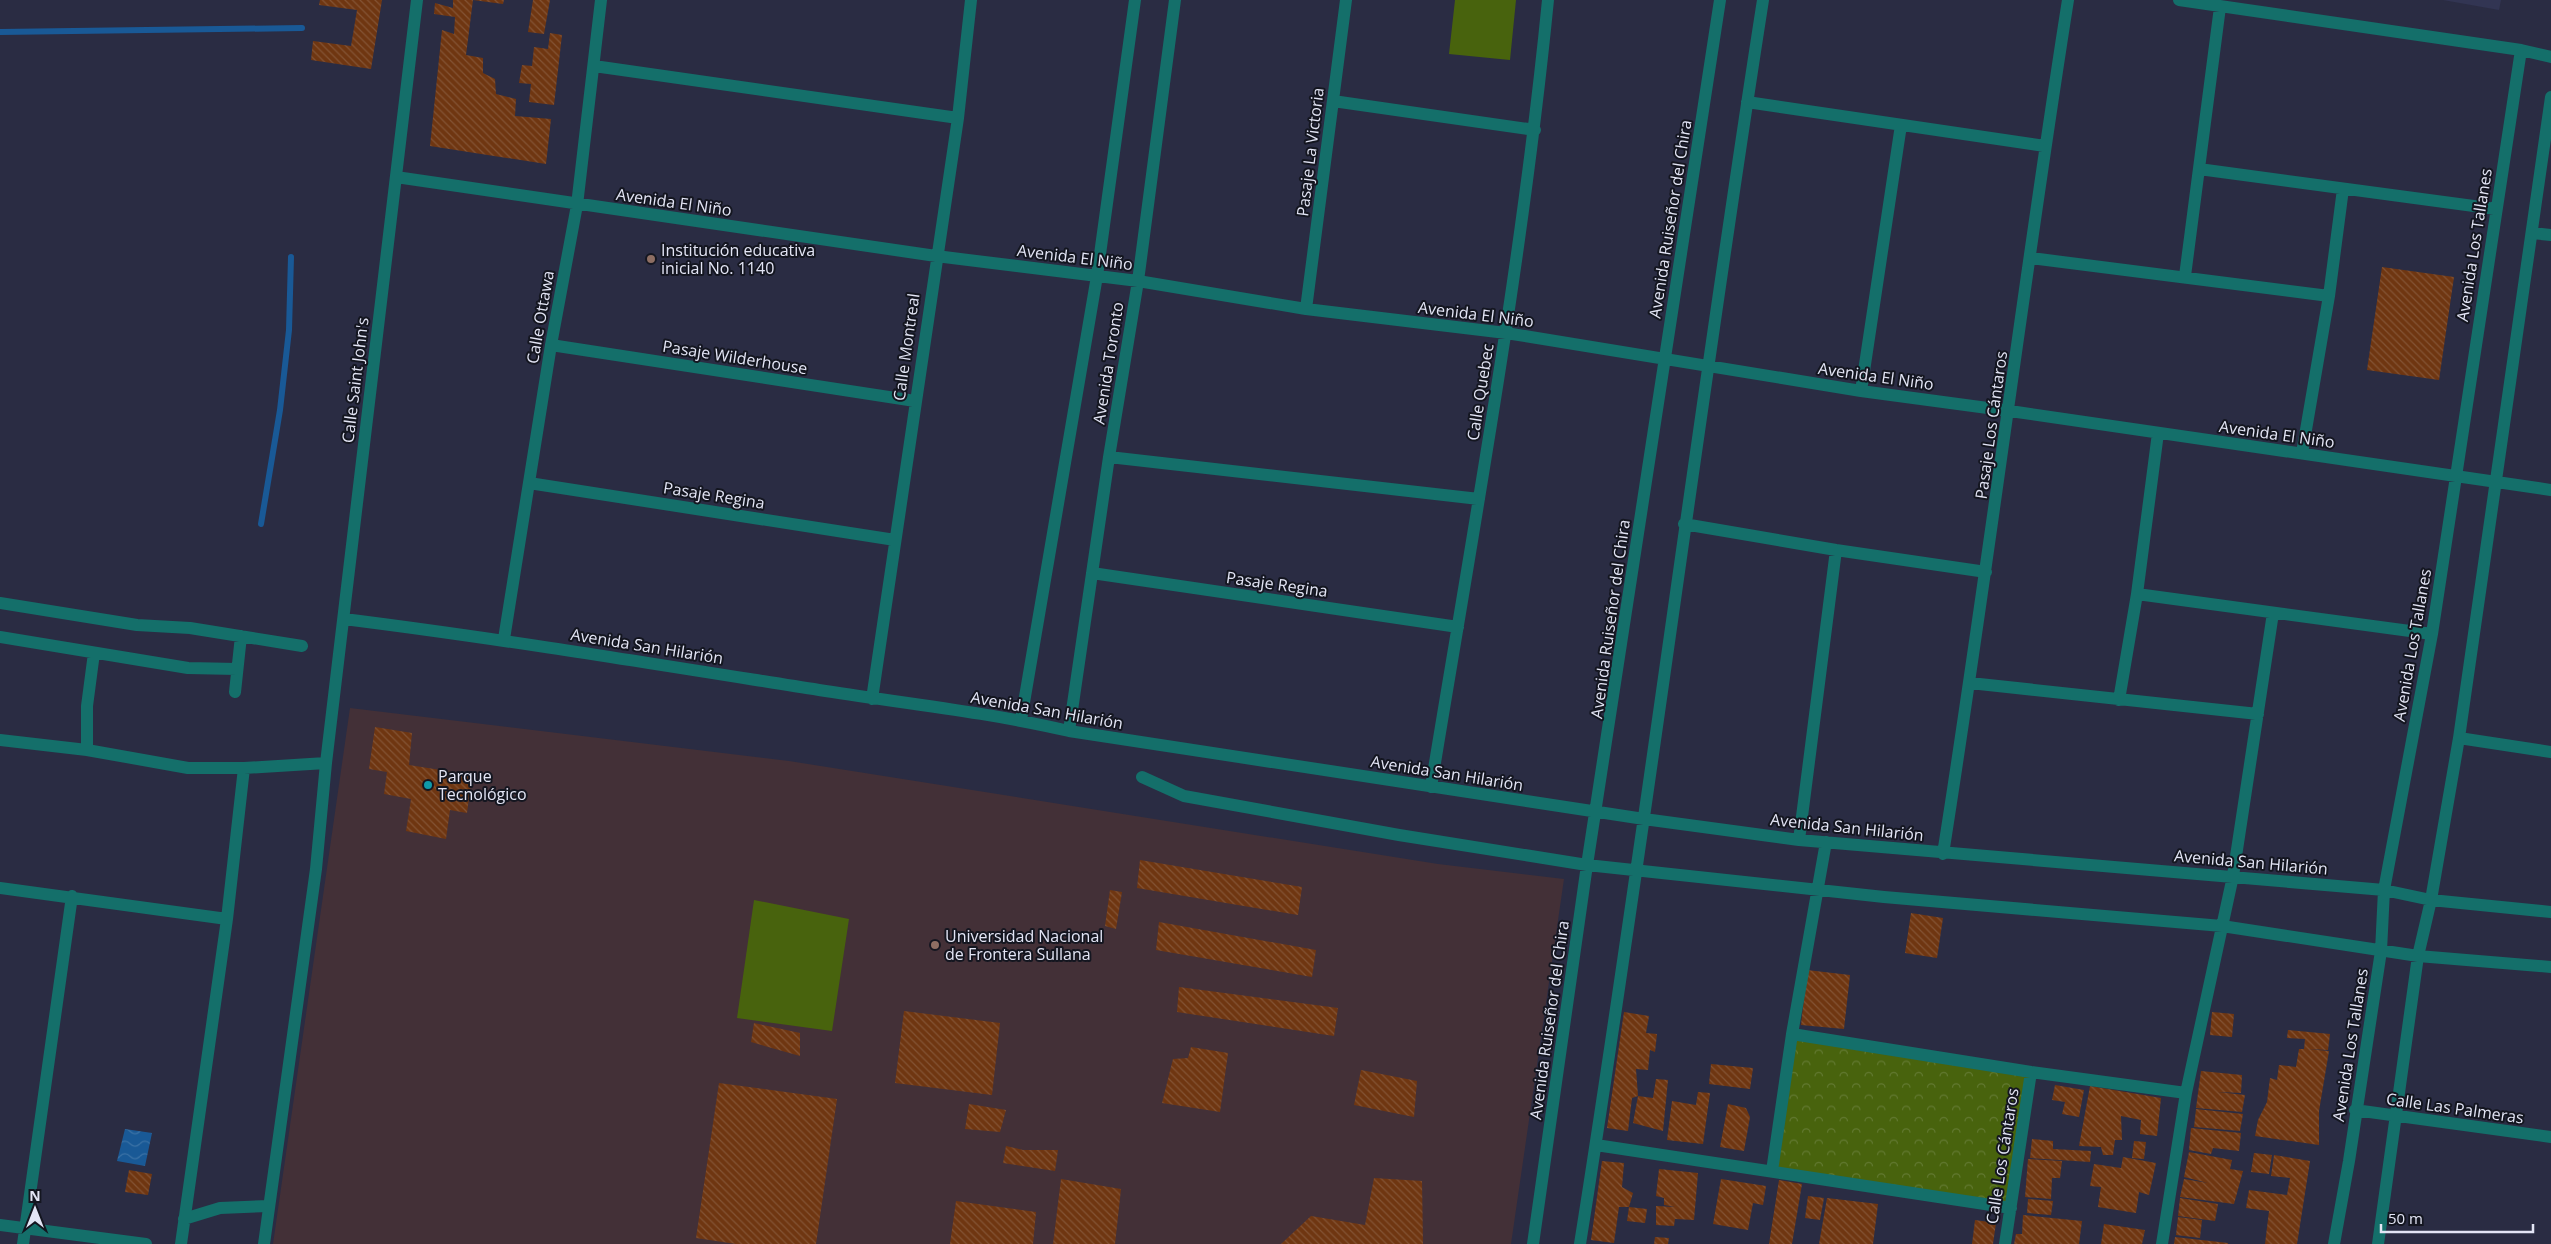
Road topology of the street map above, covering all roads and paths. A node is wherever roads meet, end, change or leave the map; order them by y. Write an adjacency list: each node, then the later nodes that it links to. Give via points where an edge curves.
1 (417, 0): 24 (street, Calle Saint John's)
2 (601, 0): 15 (street, Calle Ottawa)
3 (971, 0): 19 (street, Calle Montreal)
4 (1135, 0): 32 (street, Avenida Toronto)
5 (1175, 0): 34 (street, Avenida Toronto)
6 (1346, 0): 17 (street, Pasaje La Victoria)
7 (1548, 0): 21 (street, Calle Quebec)
8 (1720, 0): 39 (street, Avenida Ruiseñor del Chira)
9 (1763, 0): 18 (street)
10 (2068, 0): 22 (street, Pasaje Los Cántaros)
11 (2179, 0): 12 (street)
12 (2220, 7): 13 (street); 23 (street)
13 (2521, 50): 14 (street); 27 (street, Avenida Los Tallanes)
14 (2551, 57)
15 (594, 66): 19 (street); 26 (street, Calle Ottawa)
16 (2551, 96): 28 (street)
17 (1333, 101): 21 (street); 36 (street, Pasaje La Victoria)
18 (1747, 102): 20 (street); 40 (street)
19 (958, 118): 30 (street, Calle Montreal)
20 (1901, 125): 22 (street); 41 (street)
21 (1535, 130): 37 (street, Calle Quebec)
22 (2045, 146): 31 (street, Pasaje Los Cántaros)
23 (2199, 169): 25 (street); 33 (street)
24 (396, 177): 26 (street, Avenida El Niño); 60 (street, Calle Saint John's)
25 (2343, 189): 27 (street); 35 (street)
26 (577, 205): 30 (street, Avenida El Niño); 38 (street, Calle Ottawa)
27 (2496, 209): 47 (street, Avenida Los Tallanes)
28 (2532, 233): 29 (street); 49 (street)
29 (2551, 234)
30 (936, 256): 32 (street, Avenida El Niño); 42 (street, Calle Montreal)
31 (2031, 258): 33 (street); 43 (street, Pasaje Los Cántaros)
32 (1097, 276): 34 (street, Avenida El Niño); 74 (street, Avenida Toronto)
33 (2185, 276): 35 (street)
34 (1138, 281): 36 (street, Avenida El Niño); 46 (street, Avenida Toronto)
35 (2330, 296): 45 (street)
36 (1306, 308): 37 (street, Avenida El Niño)
37 (1506, 333): 39 (street, Avenida El Niño); 51 (street, Calle Quebec)
38 (551, 345): 42 (street, Pasaje Wilderhouse); 48 (street, Calle Ottawa)
39 (1665, 358): 40 (street, Avenida El Niño); 84 (street, Avenida Ruiseñor del Chira)
40 (1708, 365): 41 (street, Avenida El Niño); 52 (street)
41 (1861, 392): 43 (street, Avenida El Niño)
42 (915, 401): 53 (street, Calle Montreal)
43 (2010, 411): 44 (street, Avenida El Niño); 55 (street, Pasaje Los Cántaros)
44 (2158, 434): 45 (street, Avenida El Niño); 57 (street)
45 (2302, 453): 47 (street, Avenida El Niño)
46 (1109, 457): 51 (street); 56 (street, Avenida Toronto)
47 (2456, 476): 49 (street, Avenida El Niño); 62 (street, Avenida Los Tallanes)
48 (529, 482): 53 (street, Pasaje Regina); 65 (street, Calle Ottawa)
49 (2495, 482): 50 (street, Avenida El Niño); 76 (street)
50 (2551, 490)
51 (1479, 500): 61 (street, Calle Quebec)
52 (1684, 524): 54 (street); 85 (street)
53 (895, 540): 71 (street, Calle Montreal)
54 (1836, 550): 55 (street); 86 (street)
55 (1986, 572): 69 (street, Pasaje Los Cántaros)
56 (1092, 573): 61 (street, Pasaje Regina); 75 (street, Avenida Toronto)
57 (2137, 594): 59 (street); 72 (street)
58 (0, 603): 63 (street, via 137,625 190,628)
59 (2273, 613): 62 (street); 73 (street)
60 (344, 619): 65 (street, Avenida San Hilarión); 80 (street, Calle Saint John's)
61 (1458, 628): 83 (street, Calle Quebec)
62 (2432, 634): 93 (street, Avenida Los Tallanes)
63 (241, 636): 66 (street); 68 (street)
64 (0, 637): 67 (street)
65 (504, 639): 71 (street, Avenida San Hilarión)
66 (302, 646)
67 (94, 653): 68 (street, via 188,668); 78 (street, via 87,706)
68 (237, 669): 70 (street)
69 (1970, 683): 72 (street); 88 (street, Pasaje Los Cántaros)
70 (235, 692)
71 (872, 699): 74 (street, Avenida San Hilarión)
72 (2119, 700): 73 (street)
73 (2258, 714): 91 (street)
74 (1021, 720): 75 (street, Avenida San Hilarión)
75 (1069, 731): 83 (street, Avenida San Hilarión)
76 (2459, 738): 79 (street); 96 (street)
77 (0, 740): 78 (street)
78 (86, 750): 81 (street, via 188,768)
79 (2551, 752)
80 (326, 763): 81 (street); 111 (street, Calle Saint John's, via 316,869)
81 (244, 768): 98 (street)
82 (1142, 778): 89 (street, via 1184,796)
83 (1432, 787): 84 (street, Avenida San Hilarión)
84 (1597, 812): 85 (street, Avenida San Hilarión); 89 (street, Avenida Ruiseñor del Chira)
85 (1644, 820): 86 (street, Avenida San Hilarión); 90 (street)
86 (1799, 840): 87 (street, Avenida San Hilarión)
87 (1826, 842): 88 (street, Avenida San Hilarión); 94 (street)
88 (1943, 854): 91 (street, Avenida San Hilarión)
89 (1587, 865): 90 (street); 120 (street, Avenida Ruiseñor del Chira)
90 (1637, 870): 94 (street); 109 (street)
91 (2233, 876): 93 (street, Avenida San Hilarión); 99 (street)
92 (0, 888): 95 (street)
93 (2384, 890): 96 (street, Avenida San Hilarión); 100 (street, Avenida Los Tallanes)
94 (1818, 891): 99 (street); 103 (street)
95 (72, 896): 98 (street); 115 (street)
96 (2431, 900): 97 (street, Avenida San Hilarión); 101 (street)
97 (2551, 912)
98 (228, 919): 113 (street)
99 (2222, 926): 100 (street); 105 (street)
100 (2381, 951): 101 (street); 106 (street, Avenida Los Tallanes)
101 (2418, 956): 102 (street); 107 (street)
102 (2551, 967)
103 (1792, 1034): 104 (street); 110 (street)
104 (2031, 1072): 105 (street); 112 (street, Calle Los Cántaros)
105 (2186, 1093): 123 (street)
106 (2355, 1110): 107 (street, Calle Las Palmeras); 124 (street, Avenida Los Tallanes)
107 (2396, 1116): 108 (street, Calle Las Palmeras); 125 (street)
108 (2551, 1137)
109 (1596, 1145): 110 (street); 121 (street)
110 (1772, 1171): 112 (street)
111 (269, 1206): 113 (street, via 220,1208); 119 (street, Calle Saint John's)
112 (2010, 1208): 122 (street, Calle Los Cántaros)
113 (184, 1219): 118 (street)
114 (0, 1225): 115 (street)
115 (25, 1229): 116 (street); 117 (street)
116 (23, 1244)
117 (146, 1244)
118 (181, 1244)
119 (264, 1244)
120 (1533, 1244)
121 (1580, 1244)
122 (2005, 1244)
123 (2162, 1244)
124 (2334, 1244)
125 (2378, 1244)

